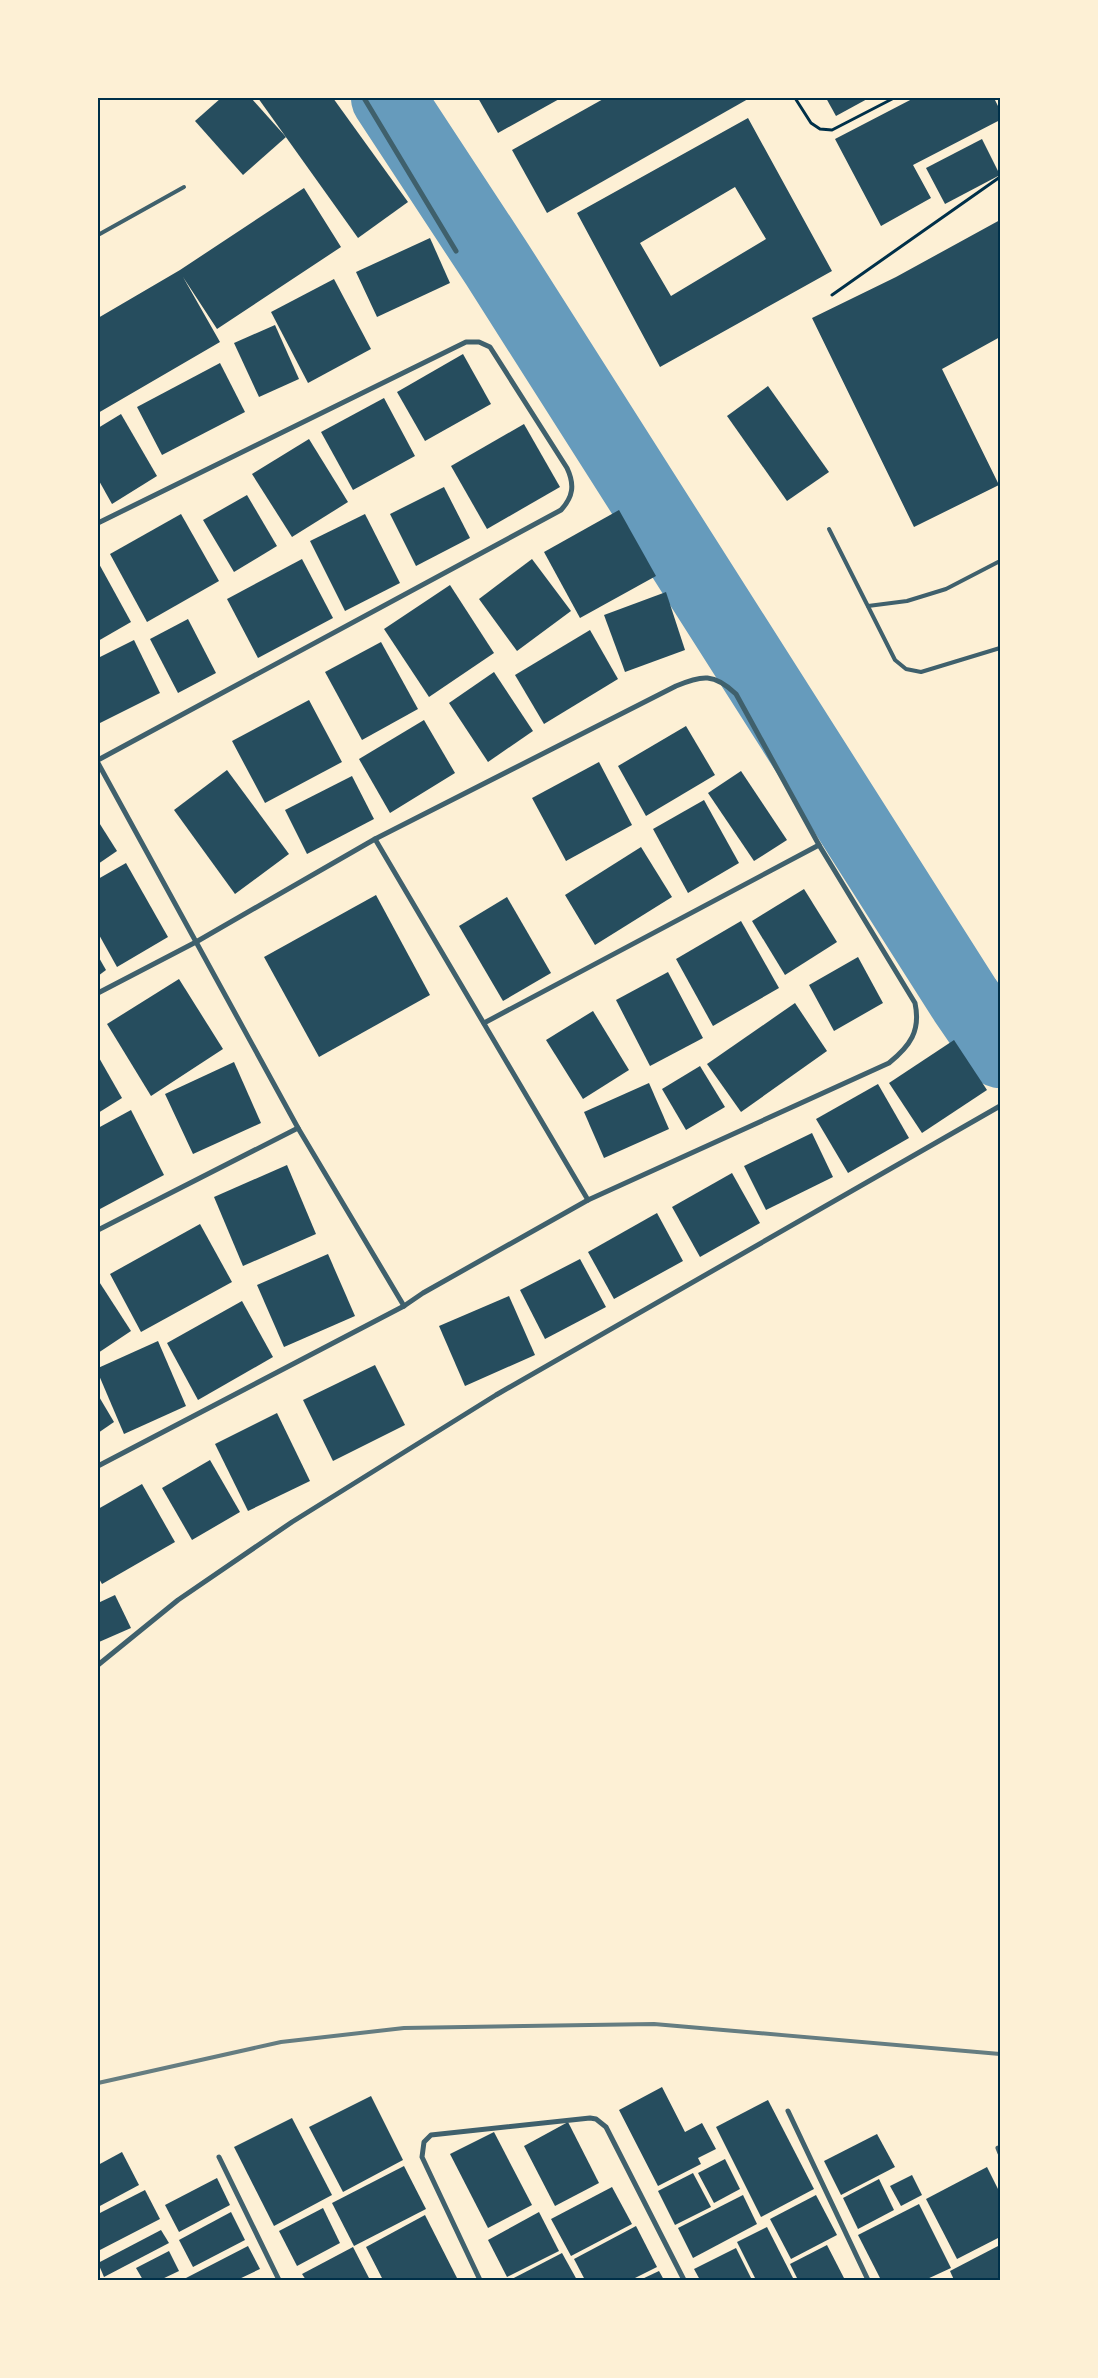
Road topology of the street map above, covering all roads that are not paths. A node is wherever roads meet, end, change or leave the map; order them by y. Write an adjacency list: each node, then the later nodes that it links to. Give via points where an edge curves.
1 (364, 98): 4 (street)
2 (184, 187): 3 (lane)
3 (98, 235)
4 (456, 250)
5 (98, 523): 10 (street, via 466,342 479,342 490,347 567,468 573,491 561,510)
6 (829, 530): 8 (lane)
7 (1000, 561): 8 (lane, via 946,589)
8 (868, 606): 9 (lane, via 895,660 906,669 921,672)
9 (1000, 648)
10 (98, 761): 13 (street)
11 (375, 839): 12 (street, via 676,686 708,677 722,682 736,694); 13 (street); 15 (street)
12 (820, 845): 15 (street); 18 (street, via 915,1003 918,1019 903,1052 888,1063)
13 (196, 942): 14 (street); 17 (street)
14 (98, 993)
15 (484, 1023): 18 (street)
16 (1000, 1106): 22 (street, via 470,1411 276,1533 178,1600)
17 (298, 1128): 19 (street); 20 (street)
18 (588, 1200): 20 (street, via 423,1292)
19 (98, 1230)
20 (404, 1306): 21 (street)
21 (98, 1466)
22 (98, 1665)
23 (788, 2111): 28 (street)
24 (219, 2157): 25 (street)
25 (279, 2280)
26 (480, 2280): 27 (street, via 422,2157 424,2142 431,2136 590,2118 606,2127)
27 (684, 2280)
28 (868, 2280)

